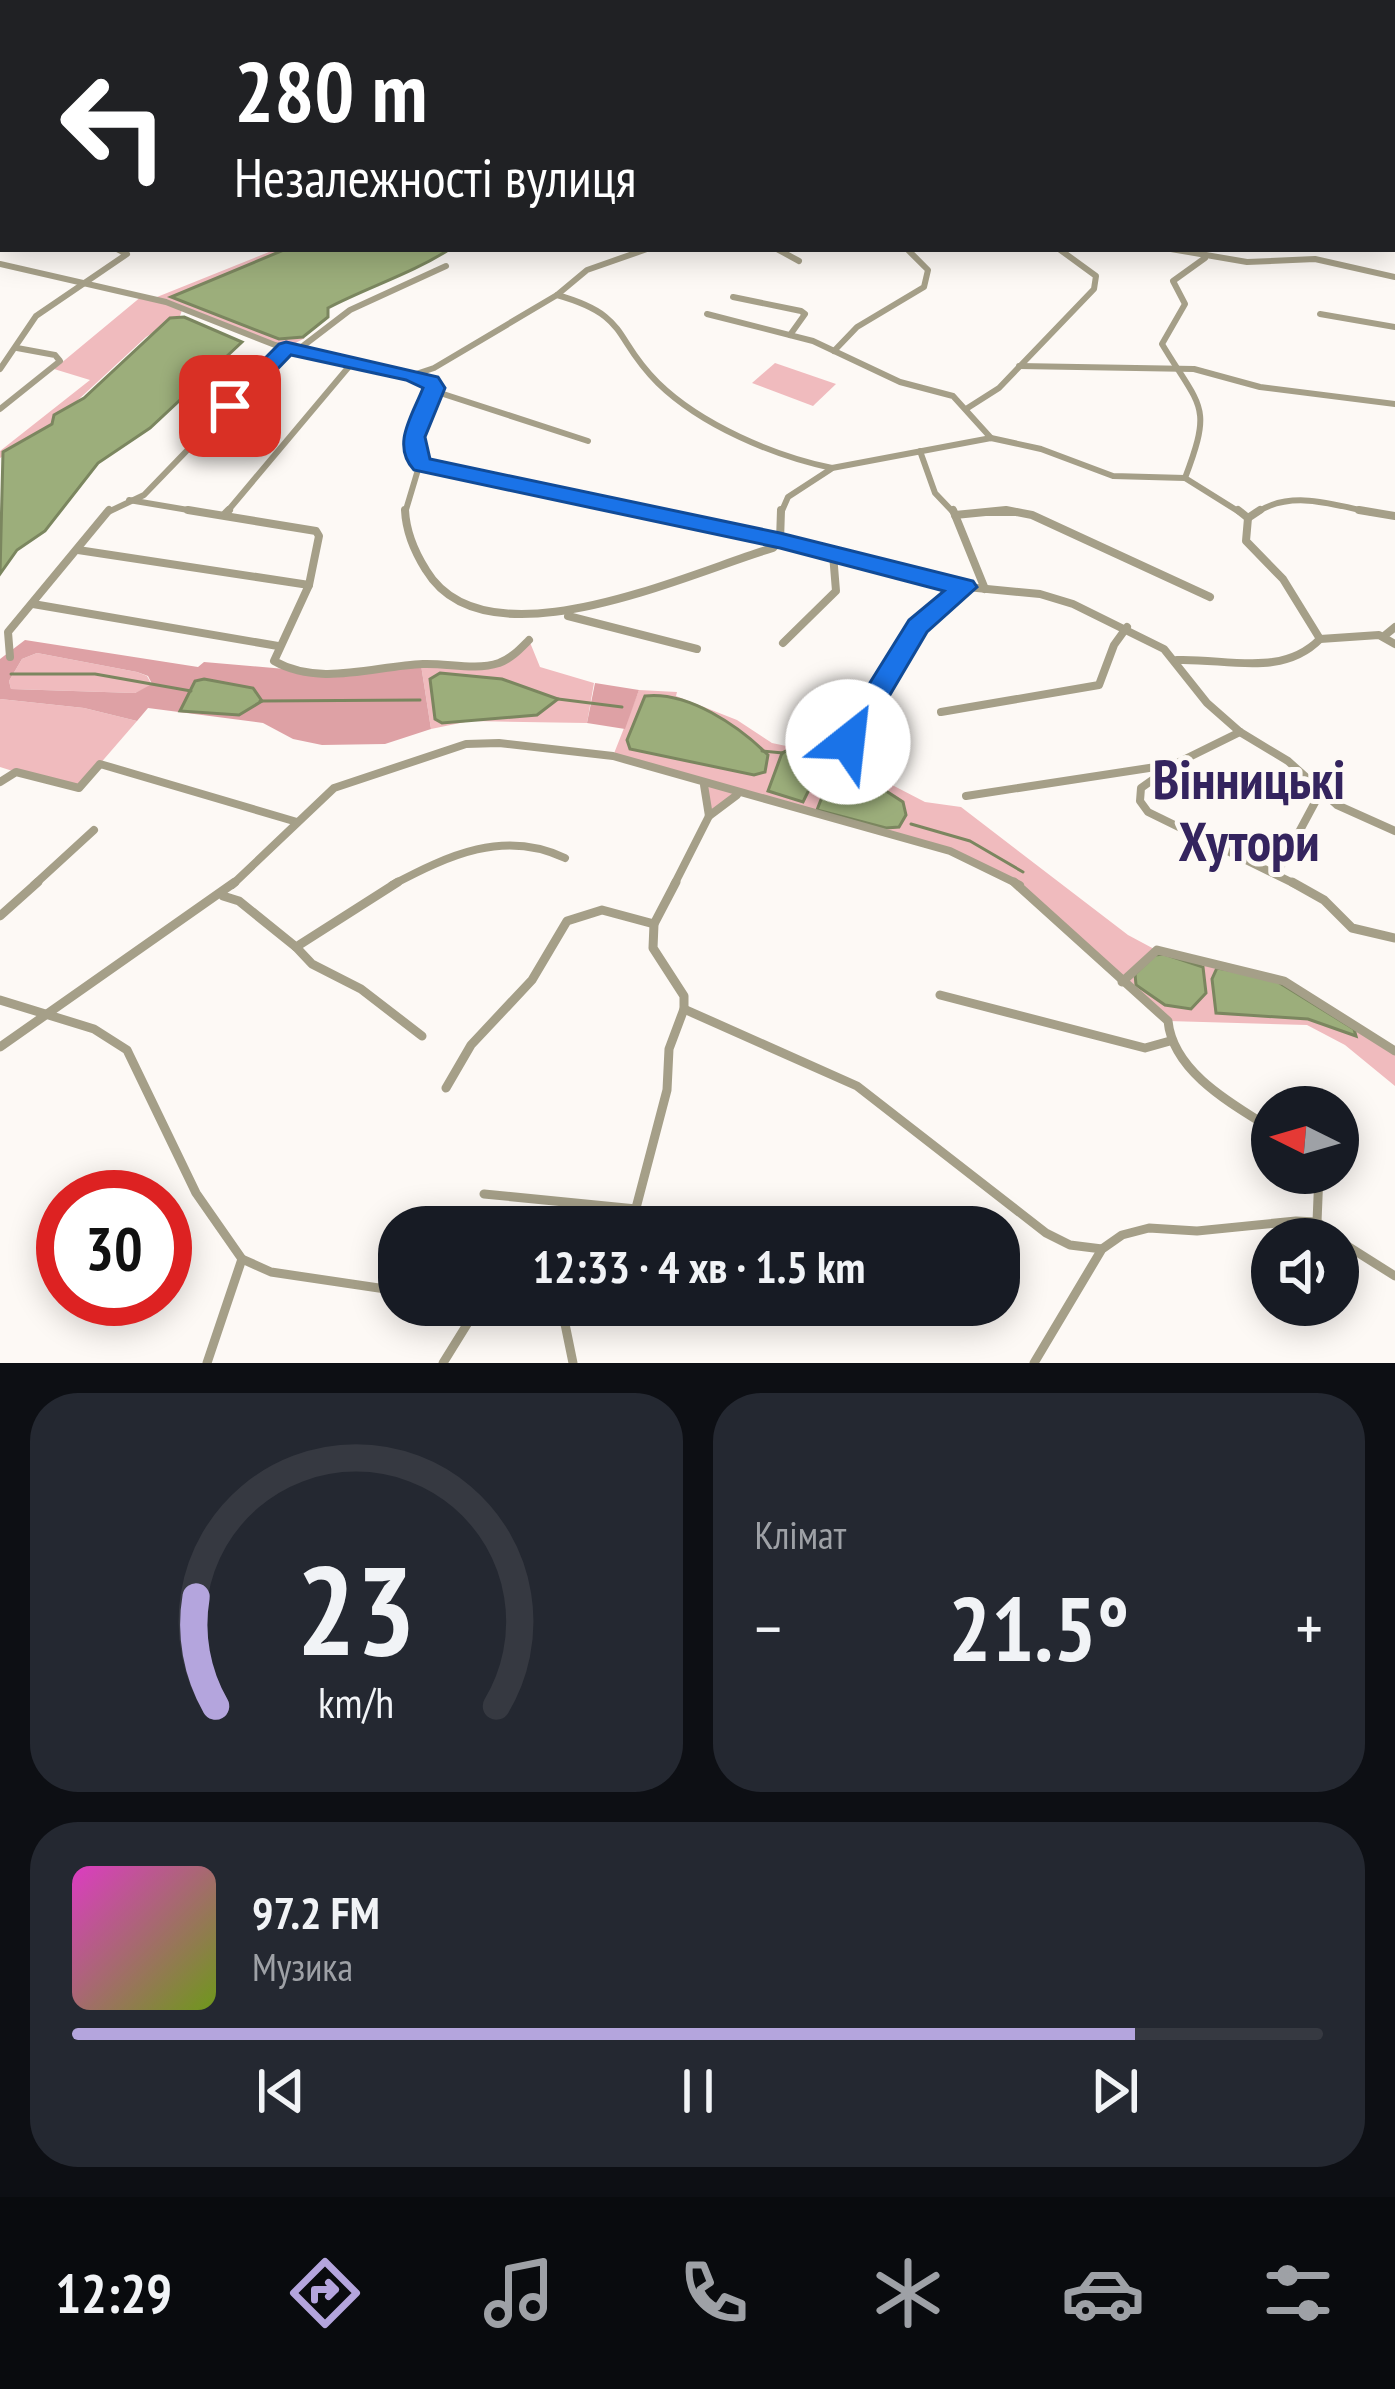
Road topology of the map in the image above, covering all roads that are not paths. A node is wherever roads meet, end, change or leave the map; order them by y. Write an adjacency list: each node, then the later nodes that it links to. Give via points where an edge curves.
1 (127, 252): 18 (street)
2 (638, 252): 19 (street, via 587,270)
3 (782, 252): 13 (street)
4 (910, 252): 28 (street, via 928,270 924,286)
5 (1063, 252): 30 (street, via 1098,282)
6 (1181, 252): 9 (street)
7 (1223, 252): 12 (street)
8 (1325, 252): 11 (street)
9 (1187, 254): 10 (street); 14 (street)
10 (1204, 258): 12 (street); 14 (street)
11 (1315, 259): 12 (street); 17 (street)
12 (1222, 260)
13 (799, 261)
14 (1195, 262): 32 (street, via 1174,281 1185,304 1162,344)
15 (0, 264): 18 (street)
16 (446, 266): 27 (street, via 350,310)
17 (1395, 277)
18 (86, 284): 25 (street, via 36,316); 26 (street, via 166,302)
19 (557, 295): 33 (street); 42 (street, via 618,320 668,392)
20 (733, 297): 24 (street, via 805,314)
21 (707, 314): 24 (street)
22 (1319, 314): 23 (street)
23 (1395, 327)
24 (790, 335): 28 (street)
25 (16, 348): 31 (street); 36 (street, via 60,362)
26 (286, 348): 27 (street); 46 (street, via 144,494)
27 (298, 350): 29 (street)
28 (834, 351): 37 (street, via 953,396)
29 (353, 362): 33 (street); 47 (street)
30 (1019, 366): 32 (street); 37 (street)
31 (0, 369)
32 (1180, 371): 35 (street); 45 (street, via 1205,426)
33 (412, 375): 34 (street)
34 (434, 391): 39 (street); 41 (street, via 414,437)
35 (1395, 404)
36 (0, 409)
37 (966, 410): 38 (street)
38 (991, 438): 40 (street); 45 (street, via 1113,476)
39 (588, 441)
40 (920, 452): 43 (street); 48 (street, via 935,493)
41 (420, 463): 52 (street); 60 (street, via 402,519 438,591 522,616)
42 (812, 465): 43 (street); 44 (street)
43 (832, 468): 44 (street)
44 (815, 477): 52 (street, via 781,508)
45 (1185, 478): 50 (street)
46 (129, 500): 47 (street); 53 (street, via 111,507)
47 (226, 514): 55 (street, via 316,531)
48 (956, 515): 57 (street); 58 (street, via 1032,515)
49 (1395, 516): 50 (street, via 1301,499)
50 (1248, 518): 64 (street, via 1246,541 1283,579)
51 (768, 535): 52 (street)
52 (780, 541): 54 (street); 60 (street)
53 (76, 550): 55 (street); 59 (street)
54 (833, 554): 56 (street); 66 (street, via 836,591)
55 (309, 585): 68 (street)
56 (964, 587): 57 (street); 74 (street, via 918,626)
57 (985, 589): 61 (street, via 1053,597)
58 (1210, 597)
59 (32, 604): 68 (street); 70 (street, via 8,632)
60 (566, 616): 69 (street)
61 (1127, 627): 71 (street); 72 (street, via 1099,686)
62 (1395, 627): 63 (street)
63 (1384, 636): 64 (street); 67 (street)
64 (1320, 639): 71 (street, via 1271,663)
65 (529, 640): 68 (street, via 509,659 477,666 352,673 282,668 274,661)
66 (783, 643)
67 (1395, 644)
68 (278, 646)
69 (697, 649)
70 (10, 657)
71 (1177, 660): 73 (street)
72 (941, 712)
73 (1240, 732): 75 (street); 79 (street, via 1288,761)
74 (848, 742)
75 (1174, 764): 80 (street); 86 (street, via 1142,788 1148,812)
76 (0, 782): 82 (street, via 16,772 80,788 100,764)
77 (703, 784): 78 (street); 81 (street); 82 (street, via 613,756 466,744 334,788)
78 (739, 794): 81 (street); 92 (street, via 994,868)
79 (1320, 794): 84 (street); 86 (street)
80 (967, 796)
81 (710, 816): 89 (street)
82 (297, 822): 87 (street)
83 (94, 830): 88 (street)
84 (1395, 831)
85 (565, 858): 91 (street, via 530,841 467,851 376,892)
86 (1277, 873): 90 (street, via 1324,900 1352,928)
87 (221, 896): 91 (street); 96 (street)
88 (0, 916)
89 (654, 924): 95 (street, via 653,948); 101 (street, via 602,910 567,921 532,980 477,1037)
90 (1395, 938)
91 (296, 947): 97 (street)
92 (1122, 982): 98 (street, via 1168,1022); 100 (street, via 1156,950 1250,969 1318,999)
93 (940, 995): 98 (street, via 1145,1048)
94 (0, 1000): 96 (street)
95 (684, 1009): 105 (street); 107 (street, via 844,1079 1046,1233)
96 (51, 1015): 99 (street); 109 (street, via 105,1034 132,1057 196,1192)
97 (422, 1036)
98 (1170, 1041): 102 (street, via 1215,1094)
99 (0, 1047)
100 (1395, 1052)
101 (446, 1088)
102 (1251, 1116)
103 (484, 1194): 104 (street)
104 (598, 1206)
105 (637, 1206)
106 (1251, 1227): 107 (street, via 1139,1229)
107 (1102, 1249): 117 (street)
108 (1359, 1253): 110 (street)
109 (242, 1259): 111 (street, via 281,1274); 114 (street)
110 (1395, 1276)
111 (378, 1288)
112 (466, 1326): 115 (street)
113 (565, 1326): 116 (street)
114 (207, 1363)
115 (443, 1363)
116 (573, 1363)
117 (1034, 1363)

